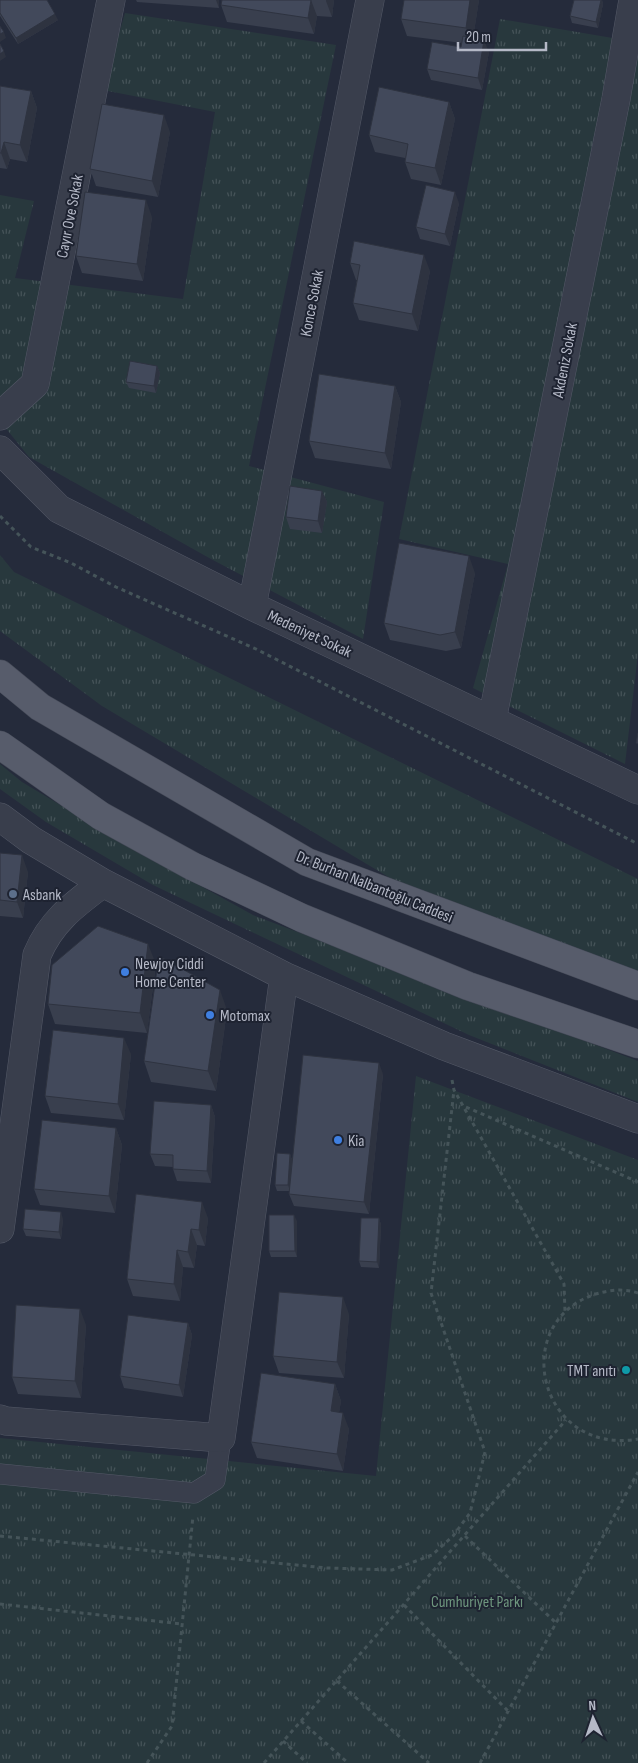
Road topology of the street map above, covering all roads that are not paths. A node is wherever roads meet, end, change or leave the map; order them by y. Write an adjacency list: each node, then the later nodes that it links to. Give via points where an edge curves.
1 (111, 0): 5 (street, Cayır Ove Sokak, via 35,384)
2 (370, 0): 7 (street, Konce Sokak)
3 (633, 0): 4 (street, Akdeniz Sokak)
4 (627, 101): 9 (street, Akdeniz Sokak)
5 (0, 416)
6 (0, 450): 7 (street, Medeniyet Sokak, via 59,509)
7 (252, 606): 9 (street, Medeniyet Sokak)
8 (0, 674): 15 (main road, Dr. Burhan Nalbantoğlu Caddesi, via 40,707 306,862)
9 (492, 720): 11 (street, Medeniyet Sokak)
10 (0, 745): 16 (main road, via 101,816 192,866 302,918 468,986)
11 (638, 790)
12 (0, 817): 13 (street, via 31,840)
13 (103, 883): 14 (street); 18 (street, via 68,909 37,954)
14 (284, 976): 17 (street, via 444,1046); 20 (street)
15 (638, 986)
16 (638, 1044)
17 (638, 1119)
18 (0, 1229)
19 (0, 1419): 20 (street)
20 (221, 1438): 21 (street, via 214,1480 194,1493)
21 (0, 1474)

